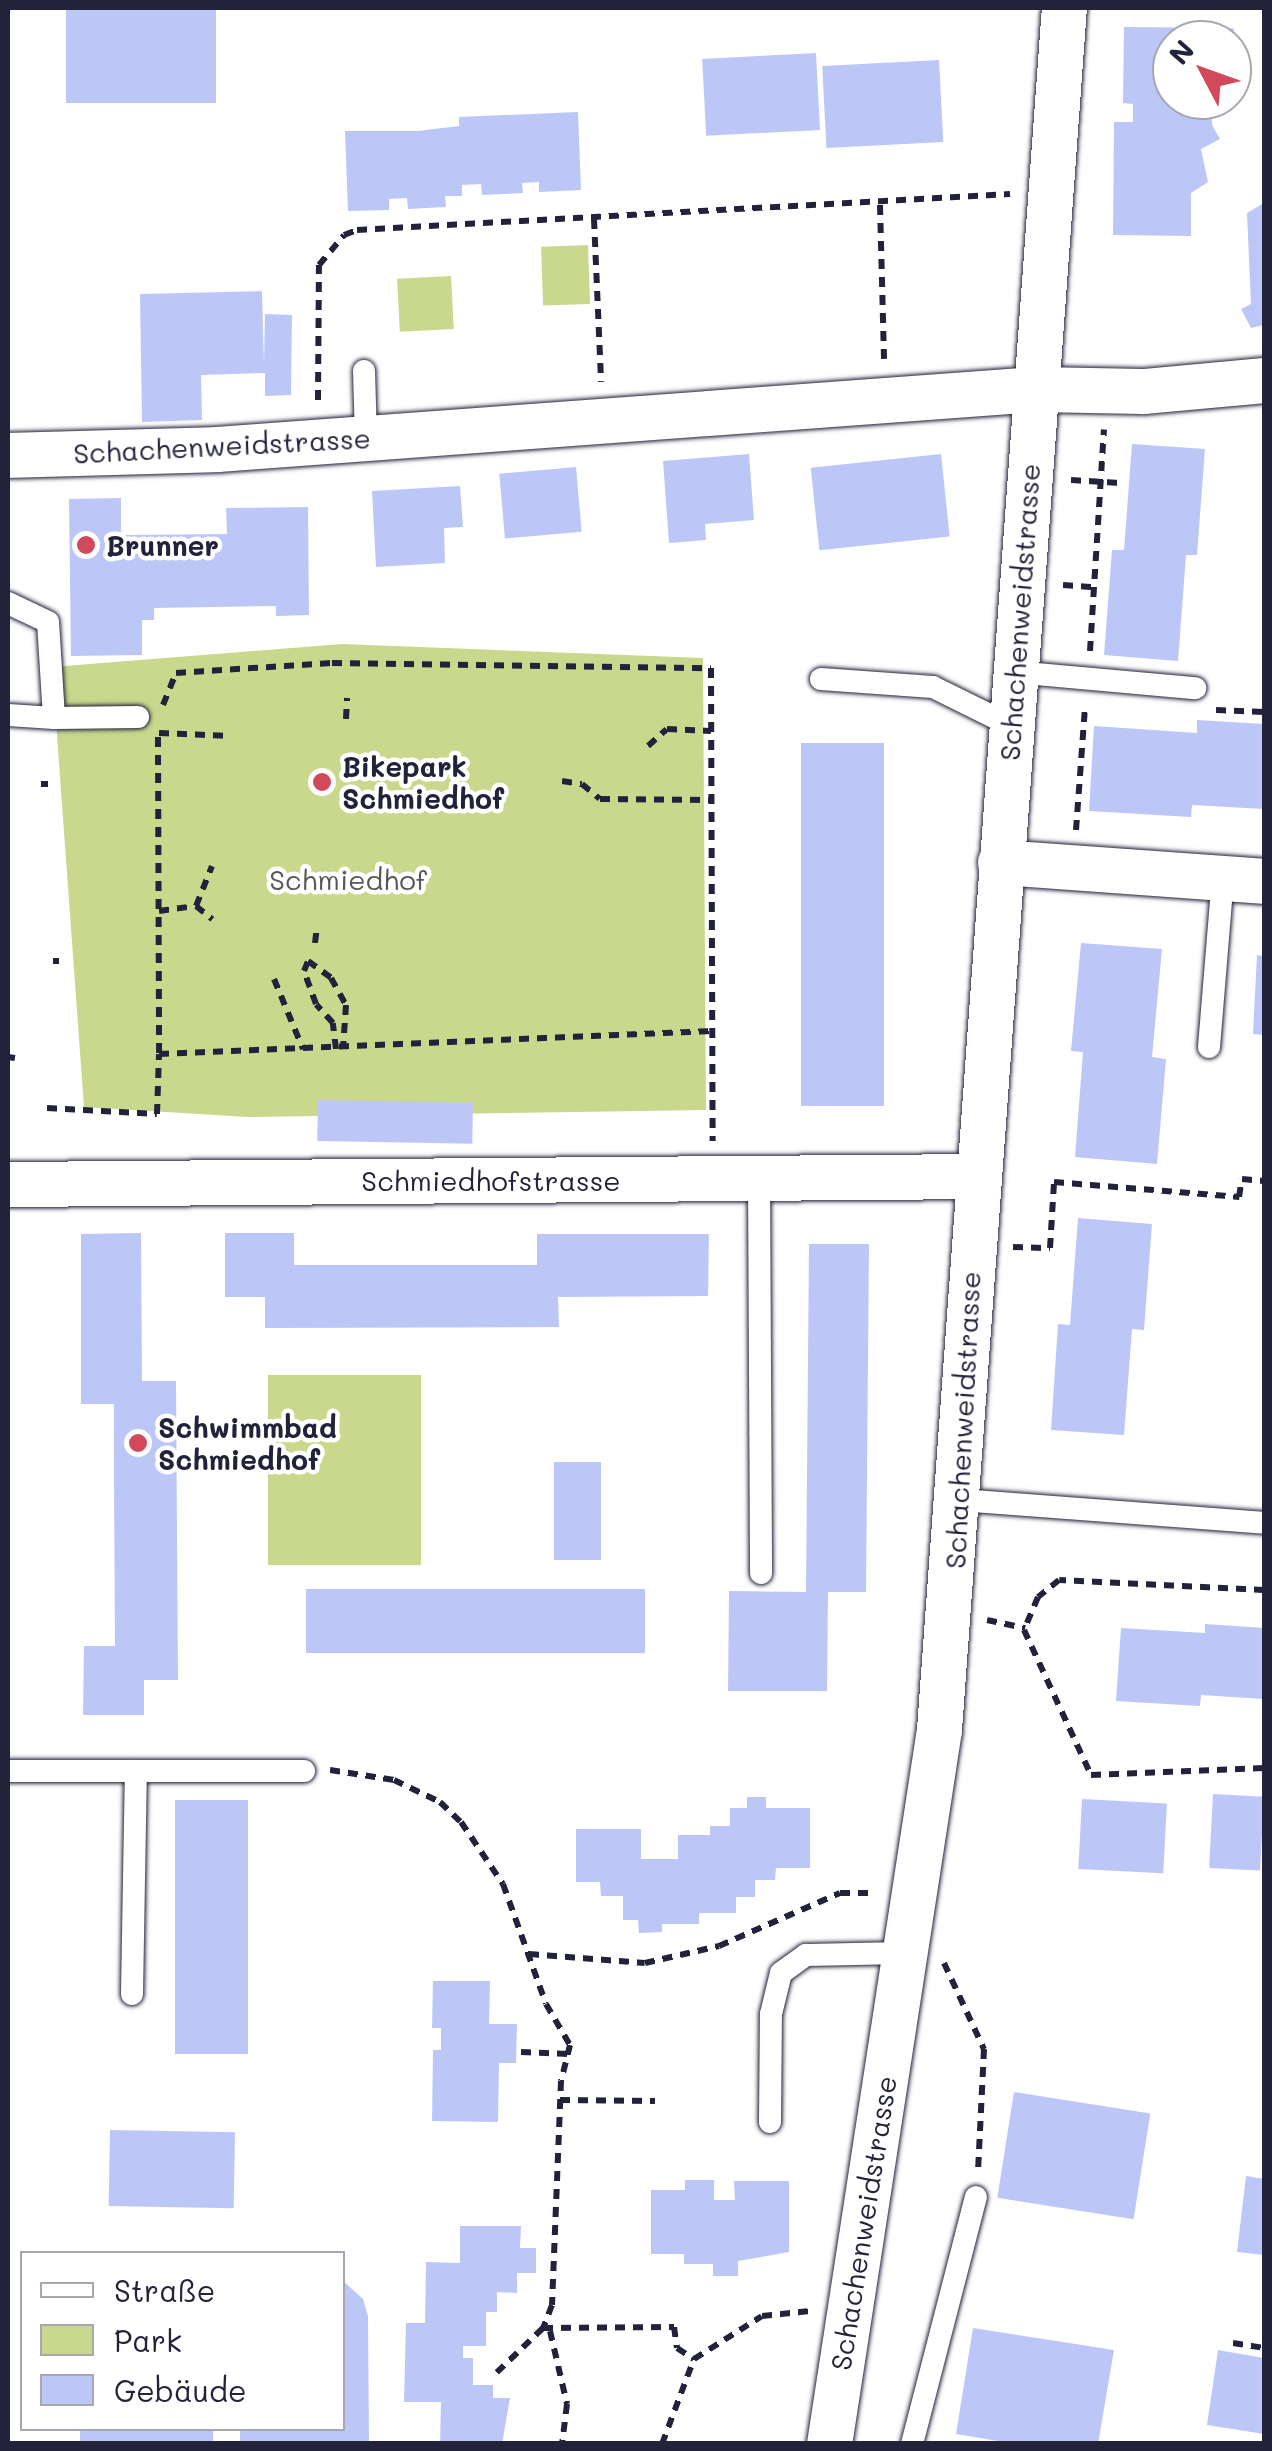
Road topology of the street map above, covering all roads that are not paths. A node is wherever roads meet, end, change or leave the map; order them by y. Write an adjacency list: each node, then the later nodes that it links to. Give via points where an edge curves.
1 (1064, 8): 4 (street, Schachenweidstrasse)
2 (364, 371): 5 (lane)
3 (1264, 380): 4 (street)
4 (1036, 389): 5 (street, Schachenweidstrasse); 8 (street, Schachenweidstrasse)
5 (366, 438): 6 (street, Schachenweidstrasse)
6 (8, 455)
7 (8, 603): 13 (lane, via 48,622)
8 (1014, 672): 10 (lane); 14 (street, Schachenweidstrasse)
9 (821, 679): 14 (lane, via 933,687)
10 (1195, 688)
11 (8, 716): 13 (lane)
12 (138, 717): 13 (lane)
13 (54, 718)
14 (1010, 725): 15 (street, Schachenweidstrasse)
15 (1000, 862): 16 (street); 18 (street, Schachenweidstrasse)
16 (1244, 879): 17 (lane)
17 (1209, 1047)
18 (974, 1176): 19 (street, Schmiedhofstrasse); 21 (street, Schachenweidstrasse)
19 (758, 1178): 20 (street, Schmiedhofstrasse); 23 (lane)
20 (8, 1184)
21 (960, 1500): 22 (lane); 27 (street, Schachenweidstrasse, via 939,1729)
22 (1264, 1523)
23 (761, 1573)
24 (8, 1771): 25 (lane)
25 (136, 1771): 26 (lane); 28 (lane)
26 (304, 1771)
27 (903, 1953): 29 (lane, via 806,1955 781,1974 771,2014); 31 (street, Schachenweidstrasse)
28 (132, 1994)
29 (770, 2122)
30 (976, 2198): 32 (lane)
31 (829, 2444)
32 (912, 2444)

